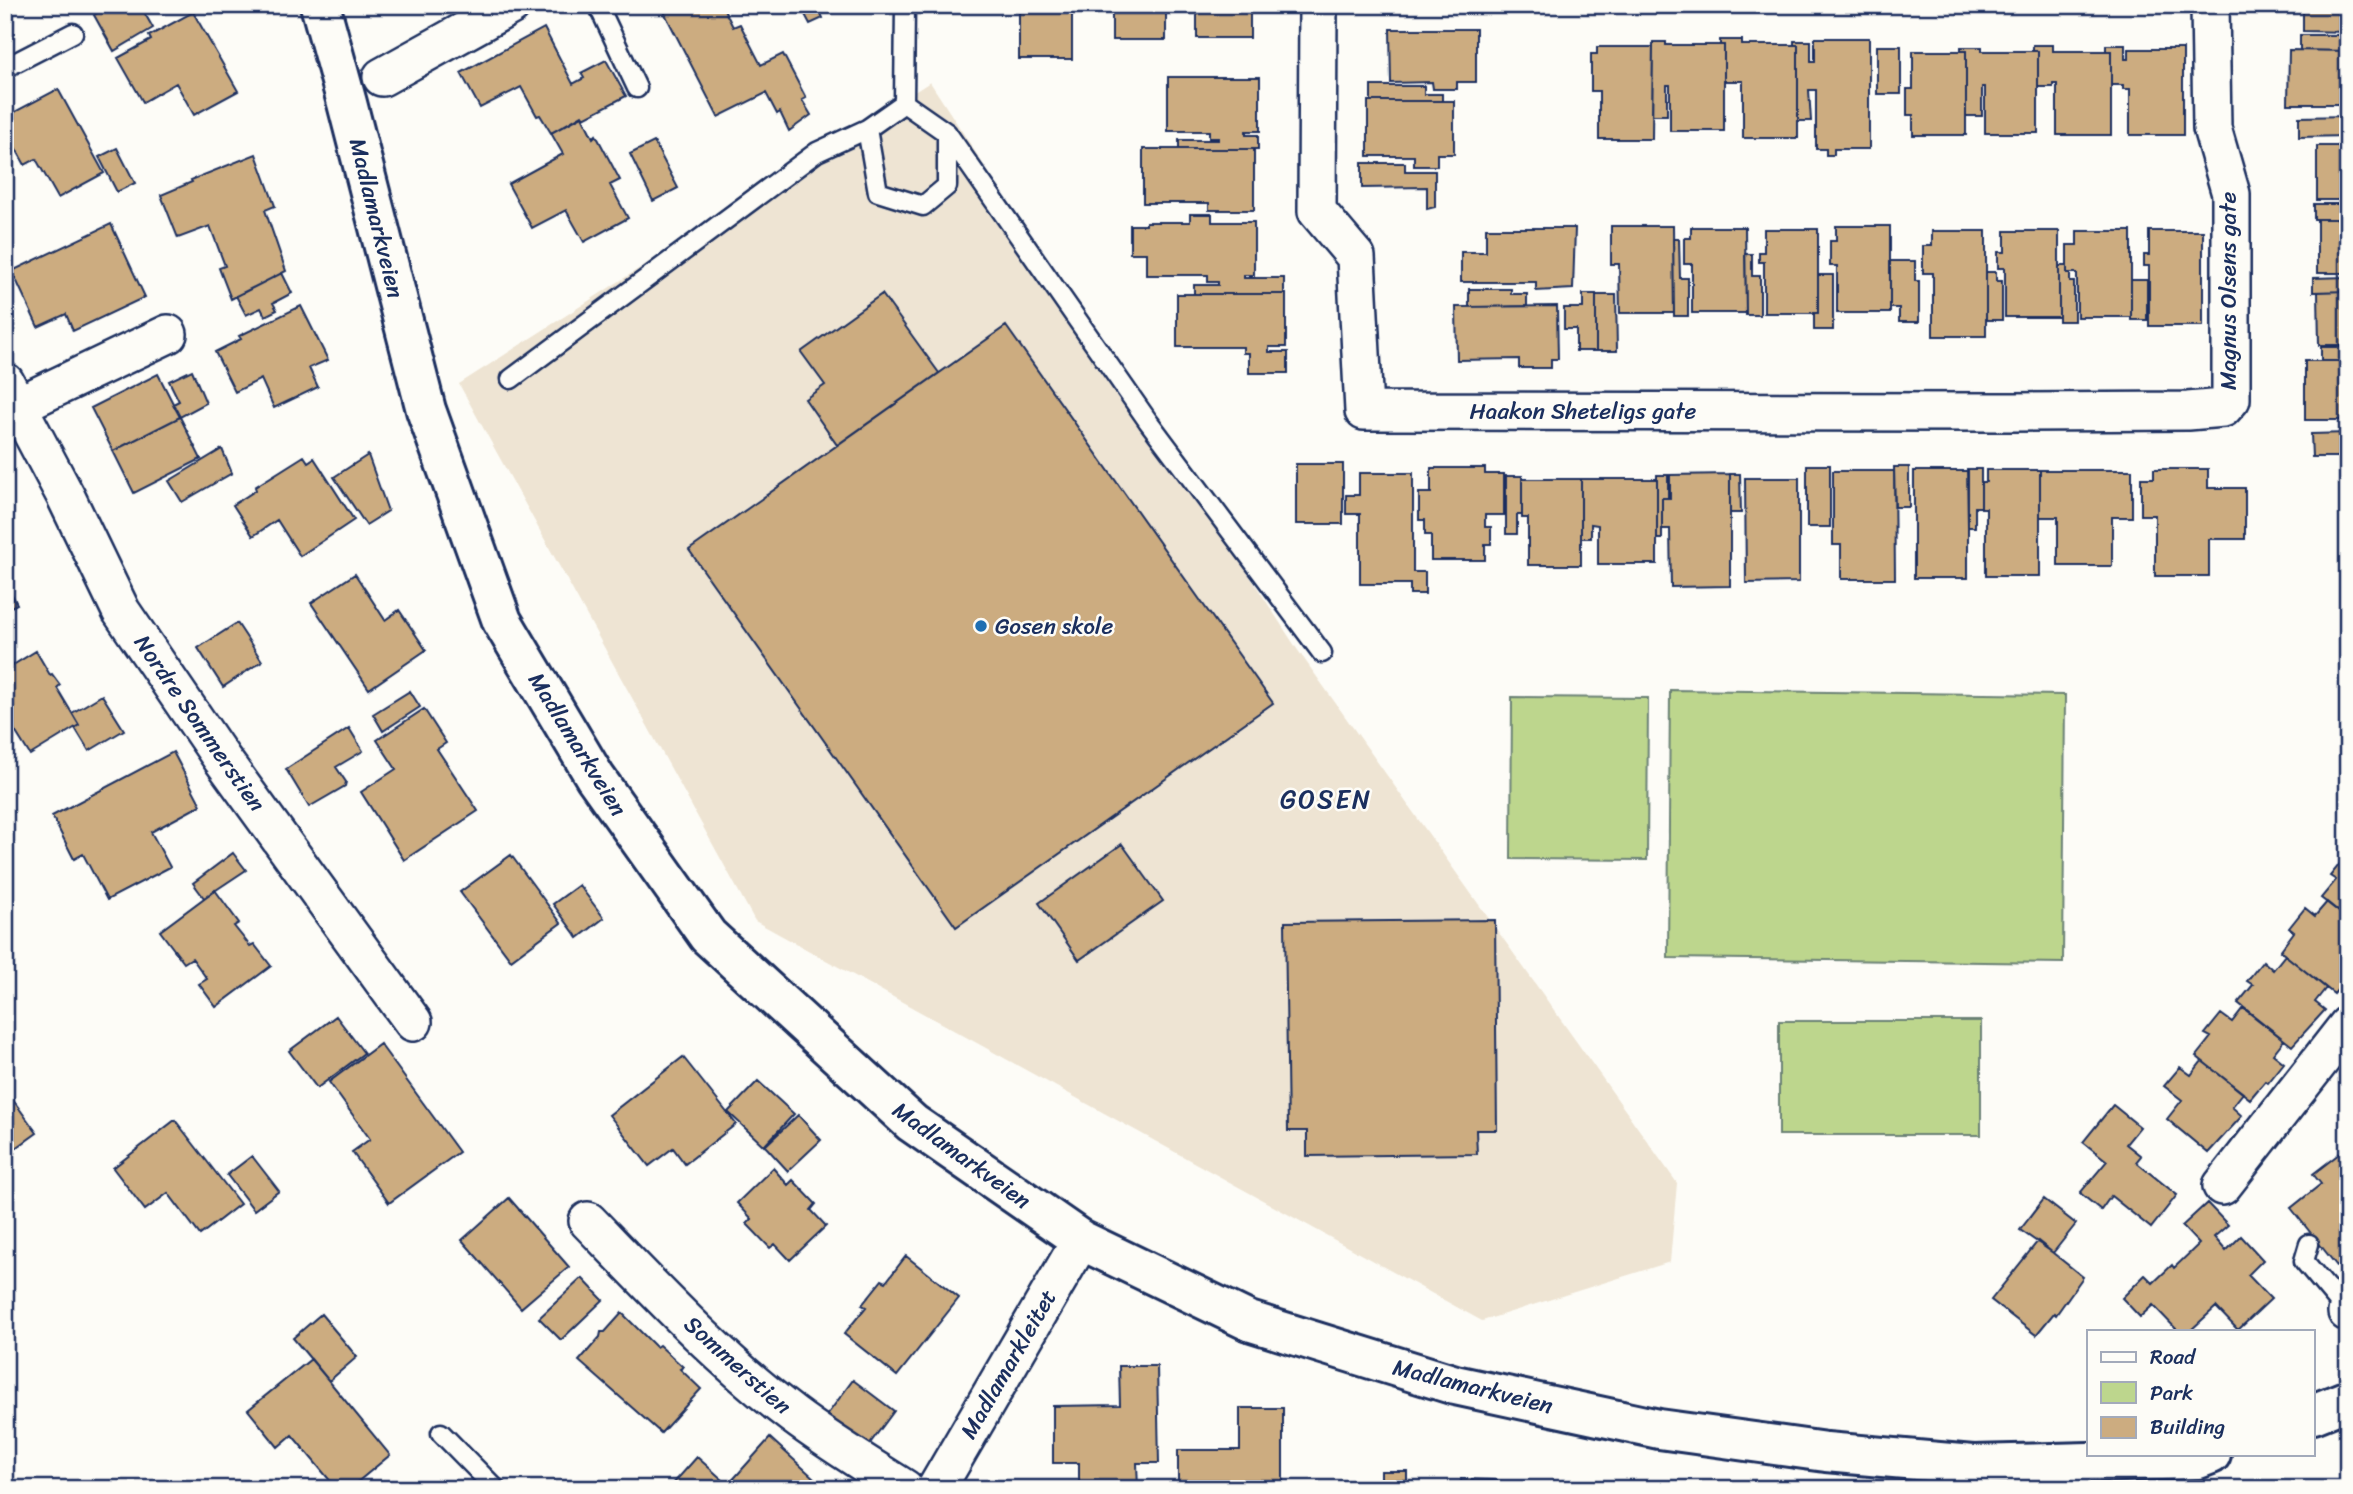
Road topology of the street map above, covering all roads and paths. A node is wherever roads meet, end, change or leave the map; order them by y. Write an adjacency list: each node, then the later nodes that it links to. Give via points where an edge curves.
1 (320, 5): 23 (main road, Madlamarkveien, via 430,422 502,621 596,777 708,936 912,1123)
2 (512, 5): 9 (street)
3 (598, 5): 10 (lane)
4 (905, 5): 11 (lane)
5 (1318, 5): 17 (street, Haakon Sheteligs gate, via 1317,211 1356,257 1364,411)
6 (2210, 5): 17 (street, Magnus Olsens gate, via 2212,128 2231,194 2231,399)
7 (73, 33): 8 (lane)
8 (5, 68)
9 (382, 77)
10 (638, 88)
11 (904, 103): 12 (lane); 13 (lane)
12 (867, 129): 13 (lane, via 878,192 923,206 947,186); 15 (lane, via 817,152)
13 (947, 133): 18 (lane, via 1148,421)
14 (168, 334): 16 (street, Nordre Sommerstien)
15 (511, 379)
16 (11, 394): 19 (street, Nordre Sommerstien, via 121,611)
17 (2223, 408)
18 (1322, 653)
19 (413, 1022)
20 (2348, 1025): 21 (street)
21 (2222, 1186)
22 (587, 1221): 31 (street, Sommerstien, via 752,1381 794,1415)
23 (1081, 1240): 29 (main road, Madlamarkveien, via 1249,1321 1455,1385 1659,1429 1826,1452 1973,1465); 32 (street, Madlamarkleitet)
24 (2309, 1244): 25 (lane, via 2304,1261)
25 (2347, 1311)
26 (2348, 1400): 27 (main road)
27 (2314, 1414)
28 (441, 1433): 30 (lane)
29 (2206, 1456)
30 (496, 1489)
31 (905, 1489)
32 (936, 1489)

